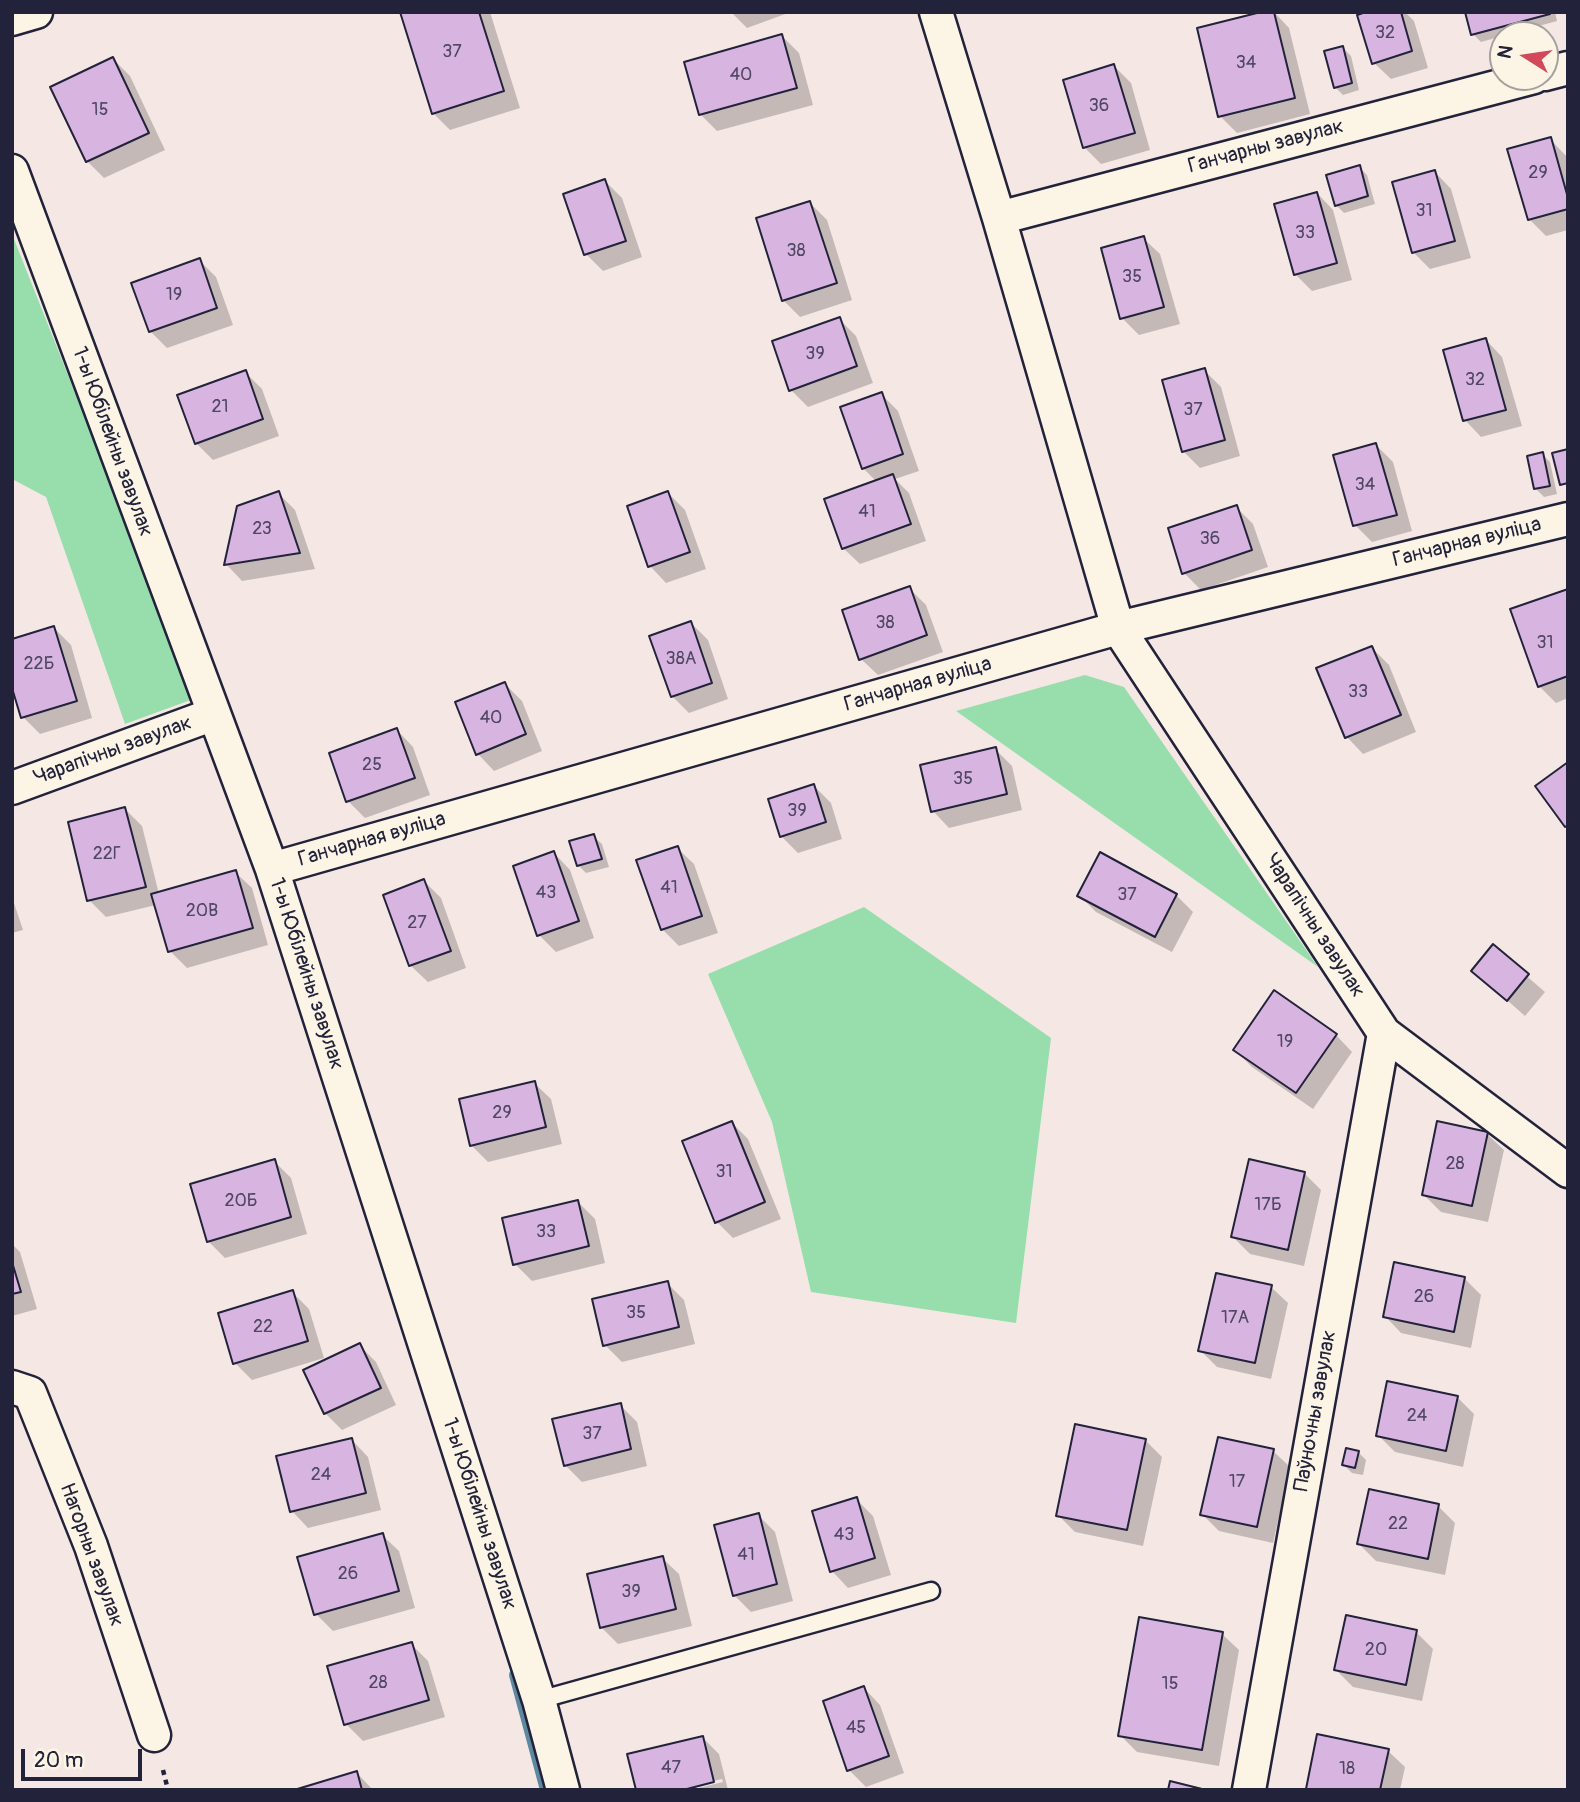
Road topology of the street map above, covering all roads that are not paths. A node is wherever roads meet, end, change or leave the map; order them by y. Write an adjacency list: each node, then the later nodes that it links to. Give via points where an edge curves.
1 (36, 12): 3 (street)
2 (936, 12): 6 (street)
3 (12, 19)
4 (1489, 89): 6 (street, Ганчарны завулак)
5 (12, 172): 9 (street, 1-ы Юбілейны завулак)
6 (999, 218): 8 (street)
7 (1568, 519): 8 (street, Ганчарная вуліца)
8 (1118, 628): 11 (street, Ганчарная вуліца); 12 (street, Чарапічны завулак)
9 (214, 714): 10 (street, Чарапічны завулак); 11 (street, 1-ы Юбілейны завулак)
10 (12, 788)
11 (272, 869): 16 (street, 1-ы Юбілейны завулак)
12 (1384, 1033): 13 (street, Чарапічны завулак); 19 (street, Паўночны завулак)
13 (1568, 1171)
14 (12, 1387): 17 (street, Нагорны завулак, via 30,1393 90,1546)
15 (931, 1591): 16 (lane)
16 (539, 1700): 18 (street, 1-ы Юбілейны завулак)
17 (153, 1735)
18 (563, 1790)
19 (1249, 1790)

